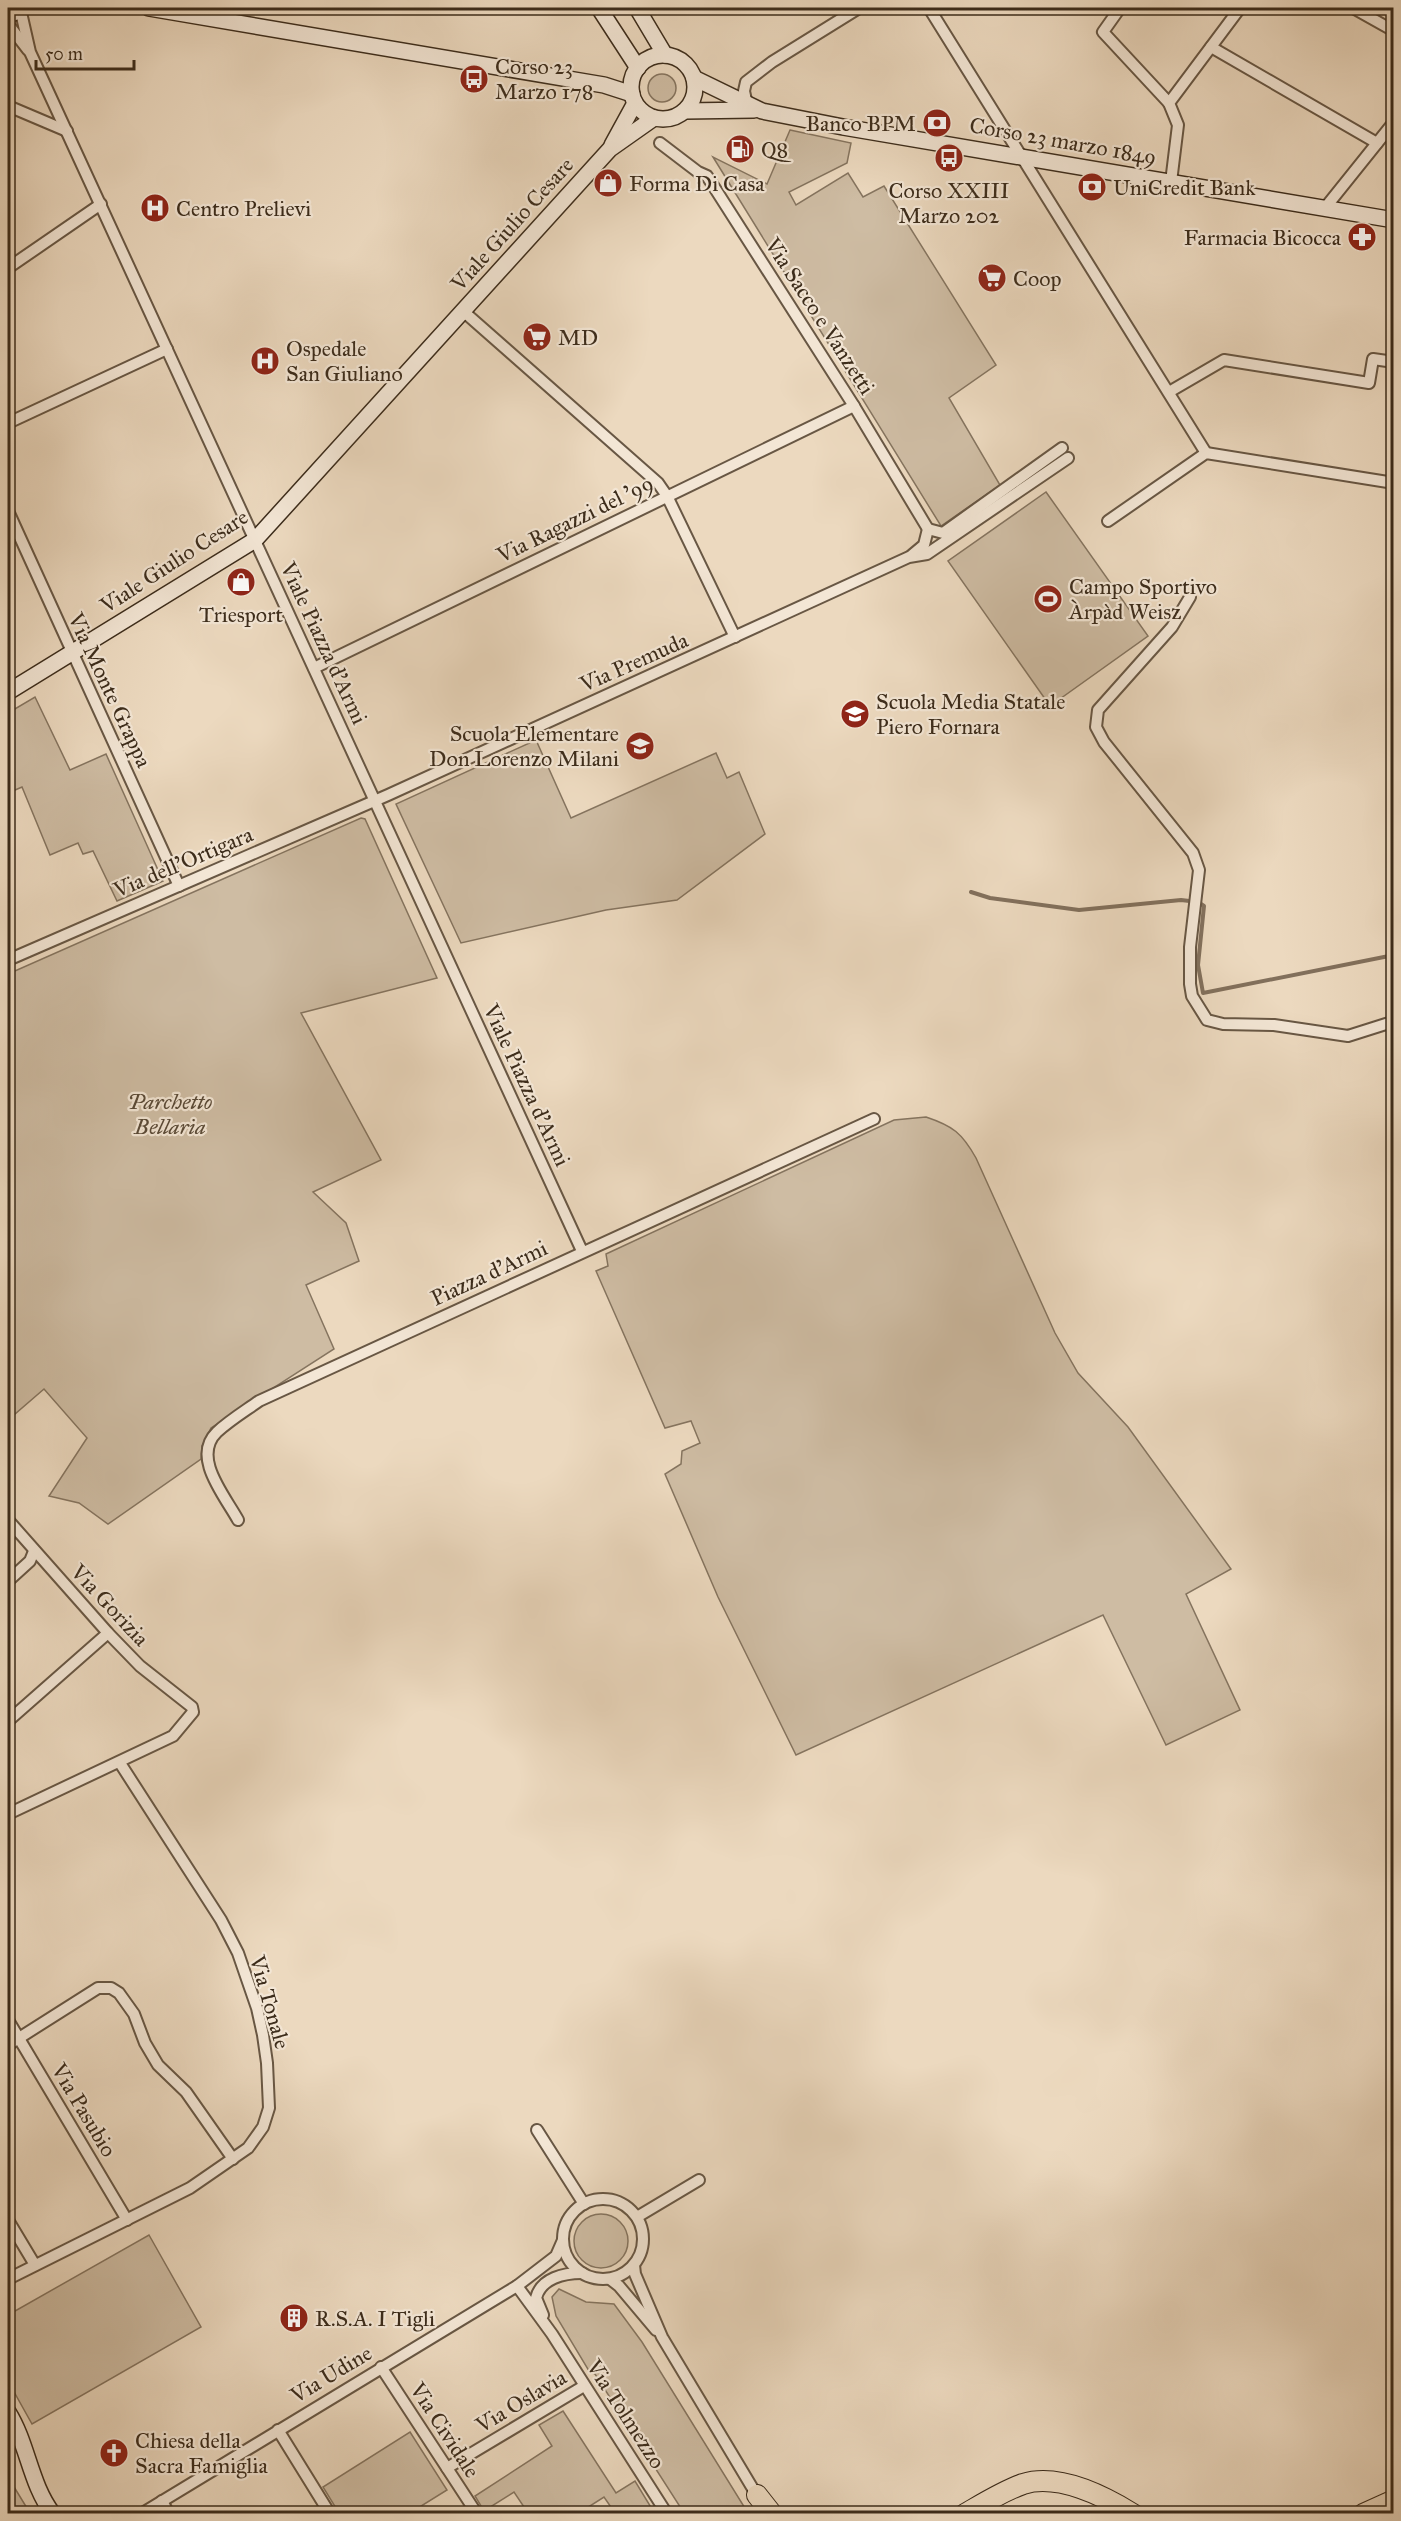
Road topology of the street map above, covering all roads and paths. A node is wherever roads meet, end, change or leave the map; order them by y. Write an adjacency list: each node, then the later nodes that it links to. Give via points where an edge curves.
1 (21, 8): 10 (main road); 14 (street, Viale Piazza d'Armi)
2 (149, 8): 18 (main road)
3 (599, 8): 16 (main road)
4 (637, 8): 15 (main road)
5 (859, 8): 22 (street, via 746,82 744,91)
6 (929, 8): 30 (street)
7 (1120, 8): 20 (street, via 1103,32)
8 (1240, 8): 13 (street)
9 (1353, 8): 12 (street)
10 (8, 15)
11 (8, 24): 14 (street, Viale Piazza d'Armi)
12 (1394, 31)
13 (1211, 47): 20 (street); 28 (street)
14 (30, 52): 26 (street, Viale Piazza d'Armi)
15 (665, 55): 16 (main road, via 654,56); 17 (main road, via 683,62)
16 (635, 73): 18 (main road); 19 (main road)
17 (694, 78): 22 (main road, Corso 23 marzo 1849); 23 (main road, via 694,96)
18 (604, 85): 19 (main road)
19 (634, 99): 24 (main road, via 646,115); 29 (main road, Viale Giulio Cesare)
20 (1169, 103): 31 (street, via 1178,125)
21 (8, 106): 26 (street)
22 (754, 108): 23 (main road, Corso 23 marzo 1849); 30 (main road, Corso 23 marzo 1849)
23 (685, 111): 24 (main road, via 676,117)
24 (654, 118): 29 (main road, Viale Giulio Cesare)
25 (1394, 122): 28 (street)
26 (67, 131): 32 (street, Viale Piazza d'Armi)
27 (660, 143): 40 (street, Via Sacco e Vanzetti, via 707,176)
28 (1377, 143): 33 (street)
29 (610, 149): 36 (main road, Viale Giulio Cesare)
30 (1024, 158): 31 (main road, Corso 23 marzo 1849); 39 (street)
31 (1171, 182): 33 (main road, Corso 23 marzo 1849)
32 (101, 204): 35 (street); 37 (street, Viale Piazza d'Armi)
33 (1325, 208): 34 (main road, Corso 23 marzo 1849)
34 (1394, 220)
35 (8, 268)
36 (464, 311): 44 (street, via 658,483); 48 (main road, Viale Giulio Cesare)
37 (167, 349): 41 (street); 48 (street, Viale Piazza d'Armi)
38 (1394, 362): 39 (street, via 1373,359 1369,383 1224,360)
39 (1169, 392): 42 (street)
40 (854, 406): 44 (street, Via Ragazzi del '99); 47 (street, Via Sacco e Vanzetti)
41 (8, 423)
42 (1206, 453): 43 (street); 46 (street)
43 (1394, 483)
44 (667, 496): 51 (street); 53 (street, Via Ragazzi del '99)
45 (8, 511): 52 (street, Via Monte Grappa)
46 (1108, 521)
47 (928, 529): 49 (street, Via Premuda, via 924,545); 49 (street, Via Premuda, via 943,533 1065,453 927,554)
48 (255, 540): 52 (main road, Viale Giulio Cesare); 53 (street, Viale Piazza d'Armi)
49 (909, 557): 51 (street, Via Premuda)
50 (1190, 597): 58 (street, via 1172,627 1098,710 1096,727 1193,853 1199,870 1192,996 1207,1020 1223,1024 1274,1025 1348,1036)
51 (735, 637): 55 (street, Via Premuda)
52 (71, 653): 54 (main road, Viale Giulio Cesare); 56 (street, Via Monte Grappa)
53 (314, 668): 55 (street, Viale Piazza d'Armi)
54 (8, 692)
55 (375, 801): 56 (street, Via dell'Ortigara); 60 (street, Viale Piazza d'Armi)
56 (179, 886): 57 (street, Via dell'Ortigara)
57 (8, 960)
58 (1389, 1023)
59 (874, 1119): 60 (street, Piazza d'Armi)
60 (582, 1251): 62 (street, Piazza d'Armi, via 259,1401 216,1433 207,1447 206,1458)
61 (8, 1520): 63 (street, Via Gorizia)
62 (238, 1520)
63 (34, 1551): 64 (street, via 30,1561); 65 (street, Via Gorizia)
64 (8, 1581)
65 (108, 1633): 66 (street); 67 (street, Via Gorizia, via 140,1666 192,1707 193,1713 173,1736)
66 (8, 1721)
67 (120, 1763): 68 (street); 73 (street, Via Tonale, via 225,1927 257,2008 267,2063 269,2108 263,2127 248,2148)
68 (8, 1814)
69 (8, 2020): 70 (street, Via Pasubio)
70 (19, 2038): 71 (street); 73 (street, via 98,1988 120,1993 135,2014 158,2065 186,2092); 78 (street, Via Pasubio)
71 (8, 2045)
72 (537, 2130): 75 (street)
73 (233, 2159): 78 (street, Via Tonale, via 190,2188)
74 (699, 2180): 76 (street)
75 (585, 2204): 76 (street, via 596,2200 619,2202); 79 (street, via 569,2219)
76 (637, 2217): 81 (street, via 643,2242)
77 (8, 2220): 80 (street)
78 (127, 2220): 80 (street, Via Tonale)
79 (563, 2240): 82 (street, via 572,2264); 85 (street, Via Udine, via 556,2256)
80 (35, 2265): 84 (street, Via Tonale)
81 (634, 2265): 83 (street); 87 (street)
82 (582, 2273): 83 (street); 86 (street, Via Tolmezzo, via 554,2278 538,2292 537,2303)
83 (610, 2278): 87 (street)
84 (8, 2280)
85 (517, 2286): 86 (street, Via Tolmezzo); 88 (street, Via Udine)
86 (552, 2334): 89 (street, Via Tolmezzo)
87 (662, 2337): 94 (street)
88 (381, 2367): 91 (street, Via Udine); 92 (street, Via Cividale)
89 (584, 2386): 92 (street, Via Oslavia); 98 (street, Via Tolmezzo)
90 (8, 2412): 99 (main road, via 40,2495)
91 (278, 2430): 96 (street, Via Udine); 102 (street)
92 (447, 2468): 103 (street, Via Cividale)
93 (1079, 2489): 105 (highway, via 1054,2483 1025,2484); 106 (highway); 107 (highway)
94 (757, 2495): 104 (highway)
95 (1394, 2500): 108 (highway)
96 (162, 2501): 100 (street, Via Udine); 101 (street)
97 (1394, 2511): 109 (highway)
98 (666, 2513)
99 (53, 2514)
100 (141, 2514)
101 (169, 2514)
102 (330, 2514)
103 (477, 2514)
104 (770, 2514)
105 (965, 2514)
106 (1110, 2514)
107 (1133, 2514)
108 (1363, 2514)
109 (1388, 2514)

